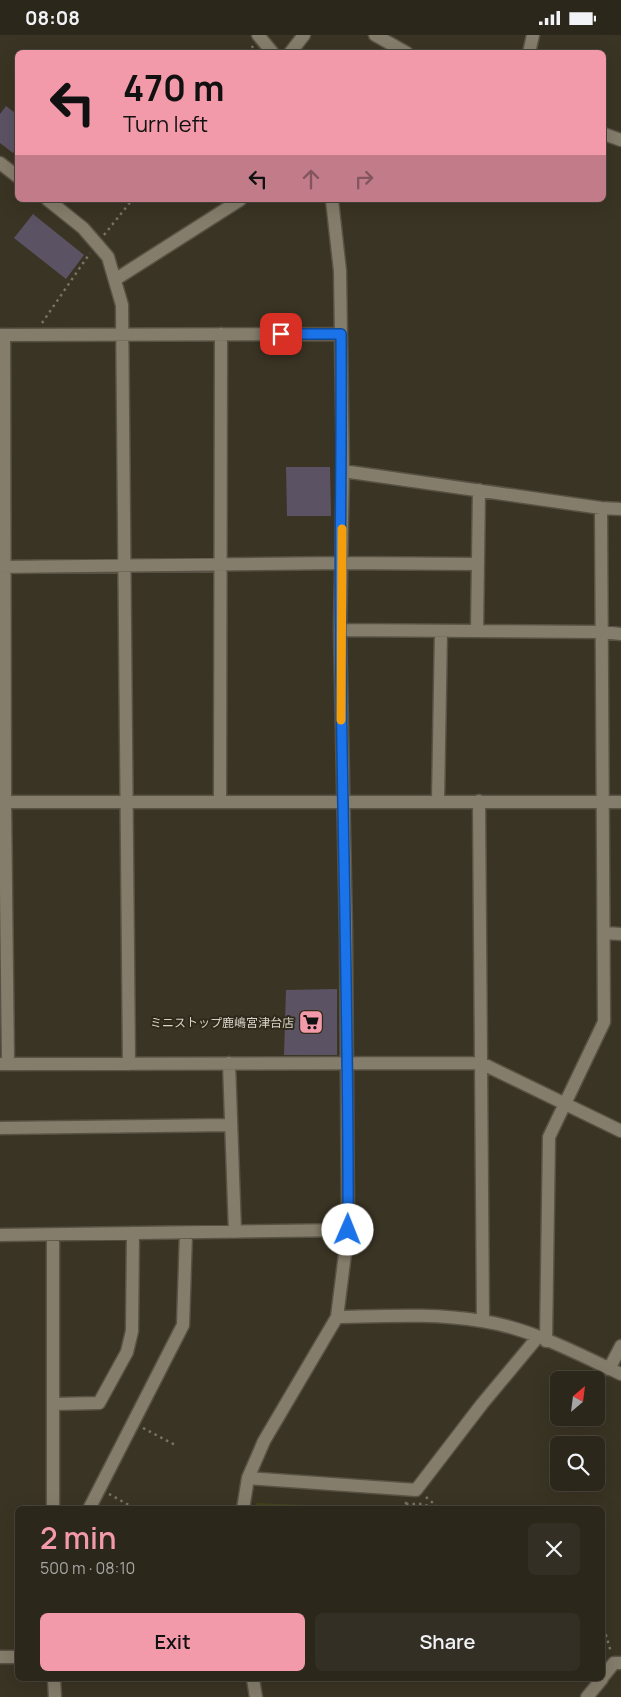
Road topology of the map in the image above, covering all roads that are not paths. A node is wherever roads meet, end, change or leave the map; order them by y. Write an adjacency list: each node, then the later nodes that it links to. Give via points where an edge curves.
1 (258, 35): 5 (street)
2 (304, 35): 6 (street)
3 (375, 35): 7 (street)
4 (533, 35): 8 (street)
5 (270, 50)
6 (292, 50)
7 (402, 50)
8 (530, 50)
9 (606, 134): 10 (street)
10 (621, 140)
11 (0, 163): 12 (street)
12 (15, 175)
13 (50, 202): 16 (street, via 97,243 108,257)
14 (237, 202): 16 (street)
15 (332, 202): 18 (street, via 340,271)
16 (116, 279): 20 (street, via 122,305)
17 (221, 334): 18 (street); 20 (street); 26 (street)
18 (341, 334): 21 (street)
19 (2, 335): 20 (street); 29 (street)
20 (123, 335): 28 (street)
21 (343, 471): 22 (street); 25 (street)
22 (478, 490): 23 (street); 27 (street)
23 (601, 508): 24 (street); 33 (street)
24 (621, 509)
25 (341, 563): 26 (street); 27 (street); 30 (street)
26 (220, 564): 28 (street); 35 (street)
27 (478, 564): 32 (street)
28 (125, 565): 29 (street); 40 (street)
29 (2, 567): 39 (street)
30 (340, 630): 31 (street); 36 (street)
31 (441, 631): 32 (street); 37 (street)
32 (477, 631): 33 (street)
33 (602, 632): 34 (street); 41 (street)
34 (621, 635)
35 (220, 801): 36 (street); 40 (street)
36 (342, 801): 37 (street); 46 (street)
37 (438, 801): 38 (street)
38 (479, 801): 41 (street); 47 (street)
39 (2, 802): 40 (street); 48 (street)
40 (127, 802): 49 (street)
41 (603, 802): 42 (street); 43 (street)
42 (621, 802)
43 (605, 933): 44 (street); 50 (street, via 604,1021)
44 (621, 934)
45 (229, 1063): 46 (street); 49 (street); 51 (street)
46 (346, 1063): 47 (street); 54 (street)
47 (481, 1063): 50 (street); 61 (street)
48 (4, 1064): 49 (street)
49 (129, 1064)
50 (564, 1103): 53 (street); 62 (street, via 549,1137)
51 (231, 1125): 52 (street); 55 (street)
52 (0, 1128)
53 (621, 1131)
54 (348, 1230): 55 (street); 60 (street)
55 (235, 1232): 57 (street)
56 (133, 1233): 57 (street); 59 (street); 66 (street, via 132,1331 127,1352 99,1403)
57 (186, 1233): 69 (street, via 184,1325)
58 (0, 1235): 59 (street)
59 (52, 1235): 66 (street)
60 (337, 1317): 61 (street, via 434,1315); 67 (street, via 264,1441)
61 (483, 1321): 62 (street)
62 (541, 1339): 64 (street); 67 (street, via 482,1403 416,1490)
63 (621, 1346): 64 (street)
64 (609, 1369): 65 (street)
65 (621, 1374)
66 (53, 1404): 68 (street)
67 (248, 1478): 70 (street)
68 (53, 1506)
69 (90, 1506)
70 (243, 1506)
71 (0, 1657): 72 (street)
72 (15, 1657)
73 (617, 1663): 74 (street)
74 (605, 1675)
75 (54, 1681): 78 (street)
76 (253, 1681): 79 (street)
77 (600, 1681): 80 (street)
78 (55, 1697)
79 (256, 1697)
80 (587, 1697)

